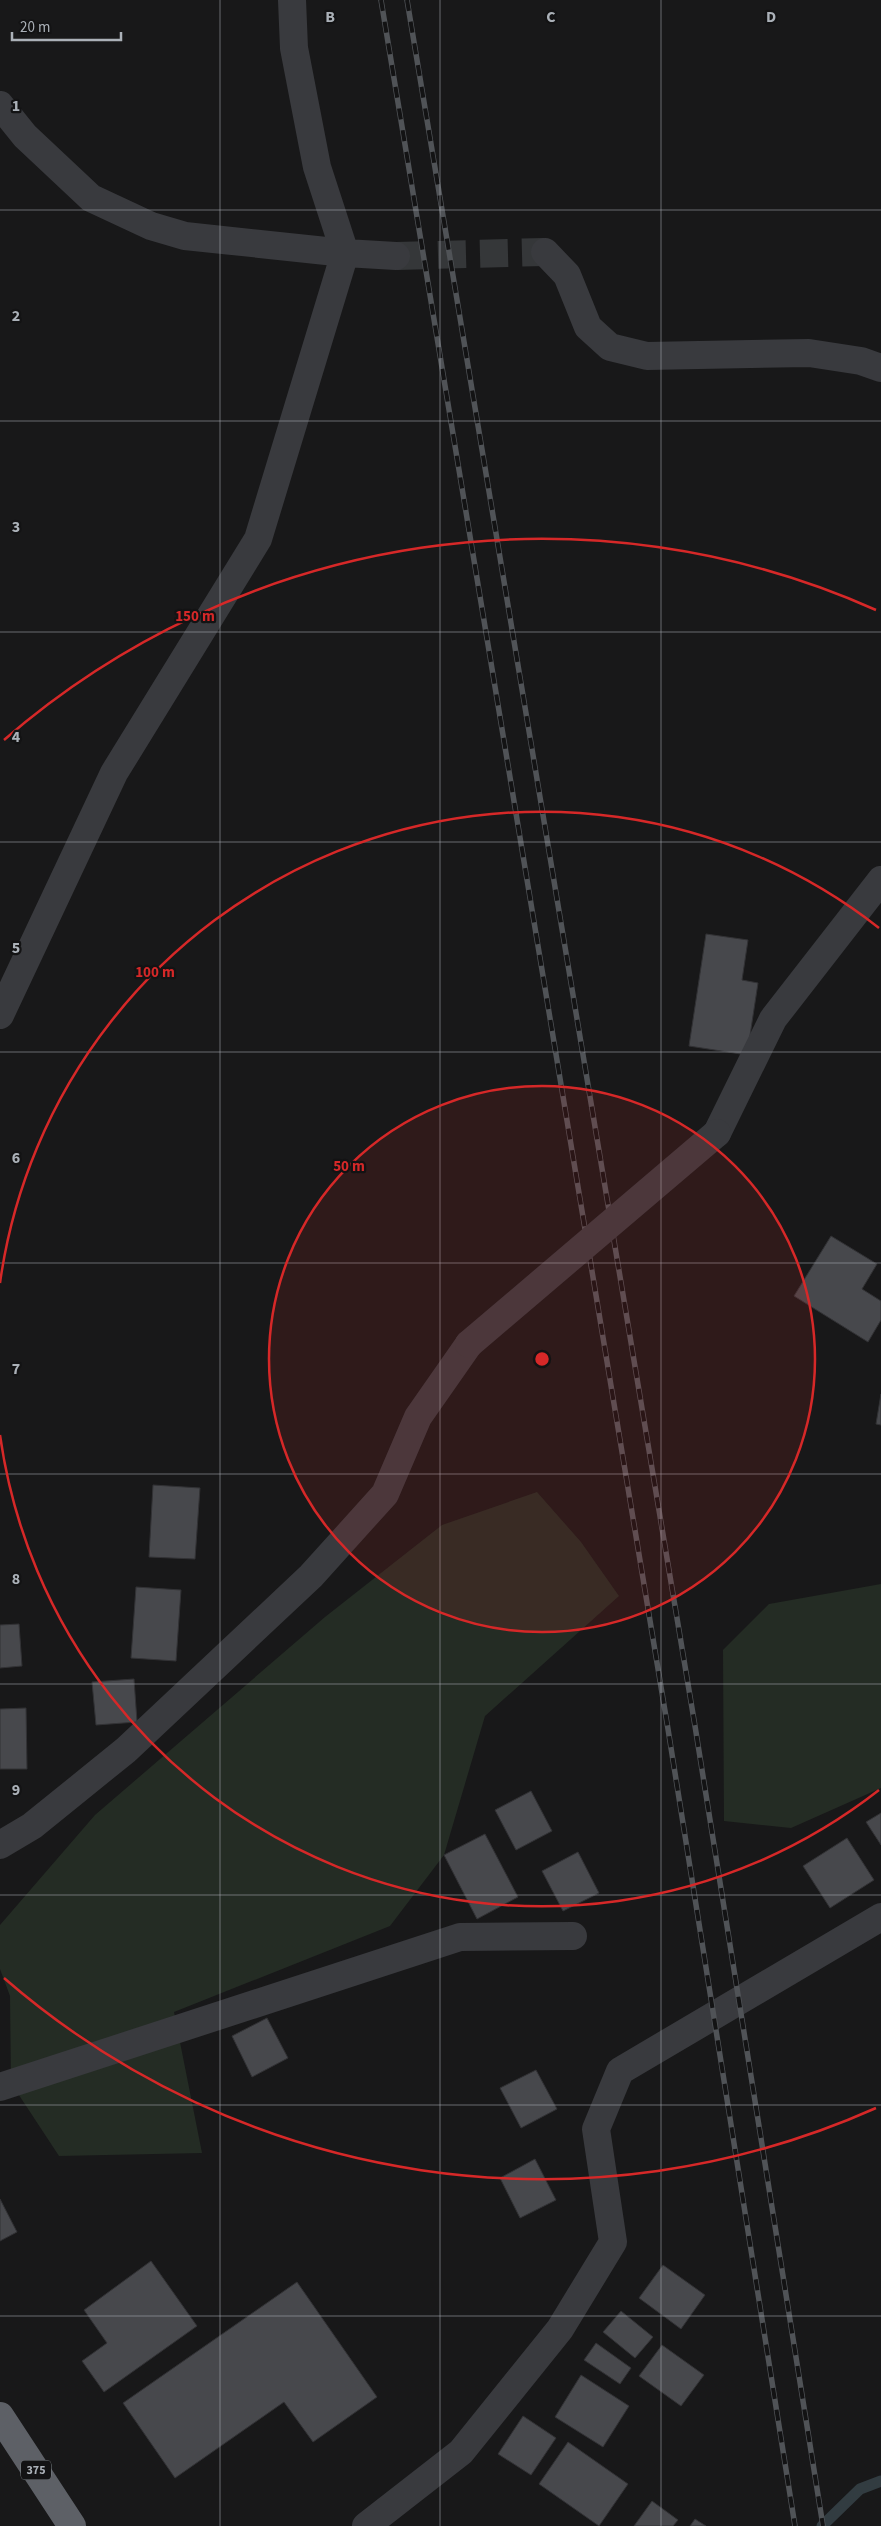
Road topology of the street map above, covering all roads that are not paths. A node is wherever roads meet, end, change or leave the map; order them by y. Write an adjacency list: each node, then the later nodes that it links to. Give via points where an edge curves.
1 (292, 0): 4 (street, via 294,48 317,167)
2 (0, 105): 4 (street, via 26,136 91,198 150,226 185,236)
3 (545, 252): 6 (street, via 567,276 588,326 610,347 647,356 809,353 862,361)
4 (345, 253): 5 (street); 8 (street, via 258,539 114,773)
5 (396, 256)
6 (881, 368)
7 (881, 880): 9 (street, bridge, via 773,1019 717,1134 469,1344 418,1417 385,1494 311,1576 126,1750 32,1826)
8 (0, 1016)
9 (0, 1845)
10 (881, 1917): 15 (street, via 620,2071 596,2129 613,2242 560,2329 461,2452)
11 (573, 1936): 12 (street, via 460,1937)
12 (0, 2087)
13 (0, 2416): 14 (highway, 375)
14 (72, 2526)
15 (366, 2526)

